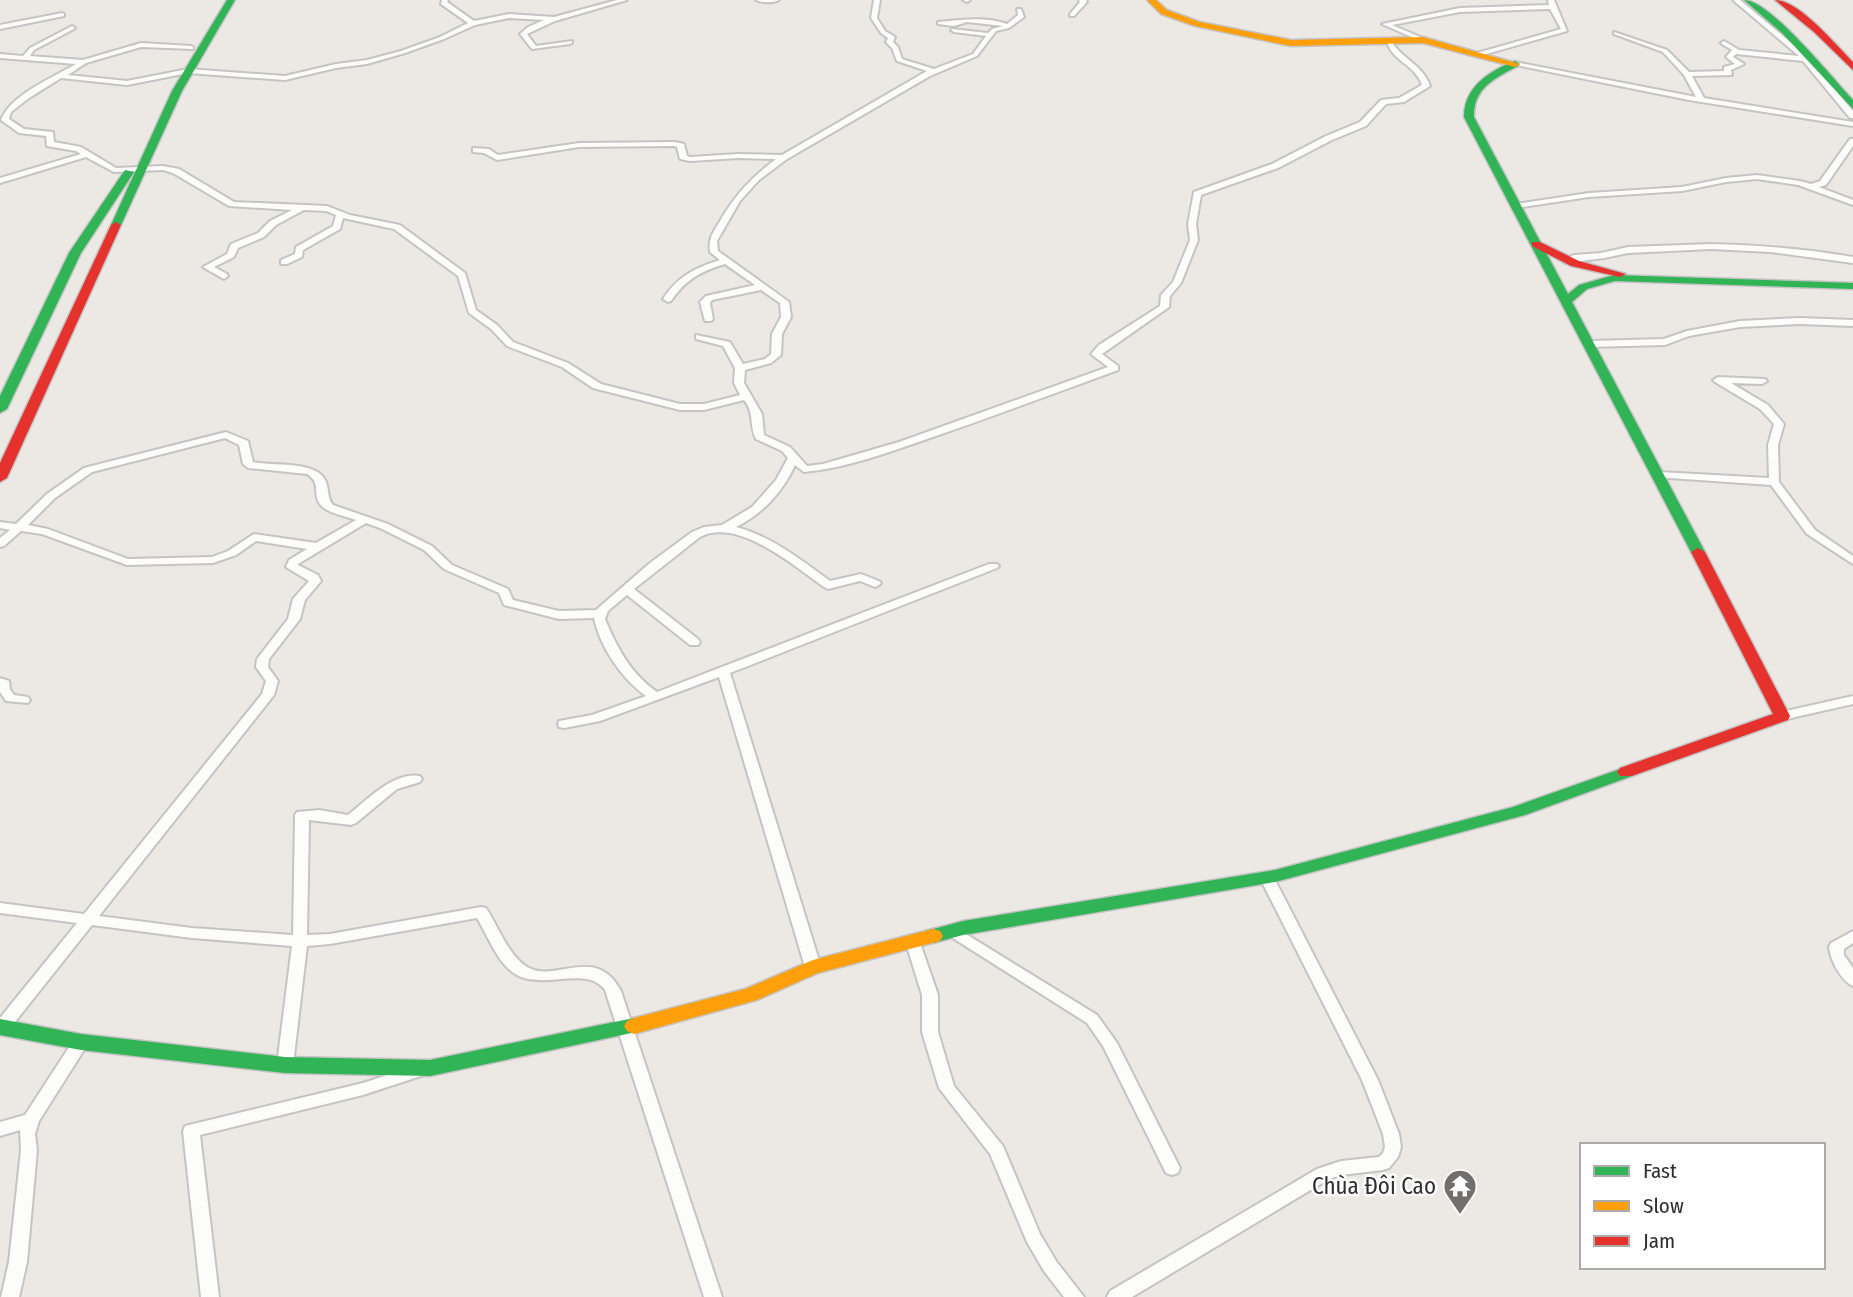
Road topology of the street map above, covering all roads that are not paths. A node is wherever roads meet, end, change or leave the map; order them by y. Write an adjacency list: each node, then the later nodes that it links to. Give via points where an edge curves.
1 (222, 0): 32 (main road)
2 (231, 0): 42 (main road)
3 (446, 0): 20 (street, via 443,3 453,12)
4 (624, 0): 19 (street)
5 (759, 0): 6 (street)
6 (776, 0)
7 (877, 0): 41 (street, via 874,18 891,37 889,42 899,60)
8 (1082, 0): 18 (street)
9 (1151, 0): 30 (main road, via 1164,12 1198,24 1291,43)
10 (1736, 0): 37 (street)
11 (1748, 0): 47 (main road, via 1785,31)
12 (1779, 0): 40 (main road)
13 (1552, 4): 16 (street); 34 (street, via 1566,30)
14 (1451, 5): 16 (street)
15 (1019, 10): 22 (street, via 1022,16)
16 (1460, 10): 28 (street, via 1385,24)
17 (62, 15): 23 (street)
18 (1072, 15)
19 (556, 19): 20 (street, via 509,16); 29 (street, via 524,31 524,36 534,48)
20 (473, 23): 43 (street, via 371,61 285,78)
21 (940, 23): 22 (street, via 967,20)
22 (1011, 25): 27 (street)
23 (0, 27)
24 (72, 28): 36 (street, via 32,49)
25 (954, 30): 27 (street)
26 (1616, 33): 44 (street, via 1665,51)
27 (990, 35): 41 (street, via 975,55)
28 (1423, 40): 30 (main road); 34 (main road)
29 (570, 42)
30 (1389, 42): 80 (street, via 1394,52 1422,72 1426,86 1401,100 1384,102 1363,124 1275,166 1197,194 1194,240 1164,307 1096,354 1115,368 818,470 804,469)
31 (1724, 43): 33 (street)
32 (191, 48): 38 (street, via 141,45); 42 (main road)
33 (1735, 52): 37 (street); 44 (street, via 1729,57 1740,64 1727,69 1729,73)
34 (1479, 54): 39 (main road)
35 (0, 56): 36 (street)
36 (26, 57): 38 (street)
37 (1805, 59): 48 (street)
38 (85, 62): 45 (street)
39 (1515, 64): 46 (street); 58 (main road, via 1482,81 1465,105)
40 (1853, 67)
41 (933, 71): 53 (street)
42 (183, 72): 43 (street); 45 (street, via 127,83); 54 (main road)
43 (223, 74)
44 (1687, 74): 46 (street)
45 (60, 76): 52 (street, via 26,96 5,114 5,120 22,131 50,134 50,144)
46 (1701, 100): 49 (street)
47 (1853, 106)
48 (1853, 116)
49 (1853, 124)
50 (1853, 141): 56 (street, via 1823,183)
51 (476, 150): 53 (street, via 497,158 579,145 675,144 681,146 683,157 690,159)
52 (88, 154): 54 (street, via 109,168); 55 (street)
53 (784, 157): 64 (street, via 736,200 712,246)
54 (134, 171): 59 (street, via 176,171 232,204); 79 (main road, via 75,253); 82 (main road, via 104,250)
55 (0, 181)
56 (1811, 187): 57 (street); 58 (street, via 1735,178 1698,187)
57 (1853, 204)
58 (1516, 206): 61 (main road)
59 (302, 207): 60 (street); 66 (street, via 269,225 261,235 236,244 231,256 207,267)
60 (340, 214): 65 (street, via 337,227); 78 (street, via 401,230 462,275 472,310 506,341 565,365 597,386 680,407 704,407)
61 (1534, 242): 62 (main road); 71 (main road)
62 (1565, 260): 63 (street, via 1629,250 1686,248); 67 (main road)
63 (1853, 260)
64 (726, 261): 69 (street); 70 (street, via 684,276)
65 (285, 262)
66 (224, 276)
67 (1647, 277): 68 (main road); 71 (main road, via 1605,280 1575,292)
68 (1853, 286)
69 (760, 287): 72 (street, via 709,298 705,302); 76 (street, via 780,299 786,317 776,355)
70 (668, 299)
71 (1566, 301): 75 (main road)
72 (708, 319)
73 (1853, 323): 75 (street, via 1740,324 1665,342)
74 (699, 337): 76 (street, via 727,344)
75 (1588, 344): 81 (main road)
76 (740, 368): 78 (street)
77 (1762, 381): 83 (street, via 1718,380 1764,407 1780,424 1773,445)
78 (744, 397): 80 (street, via 757,413 760,437 782,446)
79 (0, 409)
80 (793, 458): 87 (street, via 781,485 750,514)
81 (1659, 475): 83 (street); 101 (main road)
82 (0, 478)
83 (1774, 482): 90 (street, via 1814,535)
84 (365, 519): 86 (street, via 325,505 322,483 310,471 248,464 244,443 226,435 88,470); 89 (street); 94 (street, via 428,548 448,567 501,590 508,602 559,615)
85 (0, 525): 86 (street)
86 (19, 526): 88 (street); 89 (street, via 127,562 213,560 254,537)
87 (723, 529): 92 (street, via 766,543 828,585 861,577); 93 (street, via 699,533)
88 (0, 544)
89 (318, 547): 106 (street, via 292,565 315,581 263,660 262,667 272,681 268,695)
90 (1853, 561)
91 (993, 566): 96 (street)
92 (875, 583)
93 (627, 589): 94 (street); 95 (street)
94 (599, 614): 98 (street, via 626,671)
95 (694, 642)
96 (723, 673): 98 (street); 111 (street)
97 (0, 682): 99 (street, via 10,698)
98 (656, 697): 102 (street)
99 (24, 700)
100 (1853, 701): 101 (street)
101 (1782, 716): 104 (main road, via 1519,811)
102 (564, 724)
103 (415, 779): 110 (street, via 392,786 351,820 302,815)
104 (1267, 877): 107 (main road); 125 (street, via 1370,1080 1391,1134 1390,1157 1383,1163 1323,1174)
105 (0, 908): 106 (street)
106 (89, 918): 110 (street, via 192,933); 113 (street)
107 (953, 930): 109 (main road); 120 (street, via 1092,1019 1109,1043)
108 (1853, 936): 112 (street, via 1836,947)
109 (912, 940): 111 (main road); 124 (street, via 930,995 930,1032 947,1088 997,1151 1033,1237)
110 (300, 941): 114 (street, via 481,912 523,972 588,973 604,978 613,991); 116 (street)
111 (813, 967): 114 (main road, via 751,995)
112 (1853, 979)
113 (1, 1028): 115 (main road)
114 (623, 1029): 117 (main road); 123 (street)
115 (80, 1042): 116 (main road); 118 (street)
116 (285, 1065): 117 (main road)
117 (430, 1068): 122 (street, via 191,1131)
118 (31, 1121): 119 (street); 121 (street, via 18,1262)
119 (0, 1129)
120 (1172, 1168)
121 (10, 1297)
122 (210, 1297)
123 (713, 1297)
124 (1075, 1297)
125 (1116, 1297)

